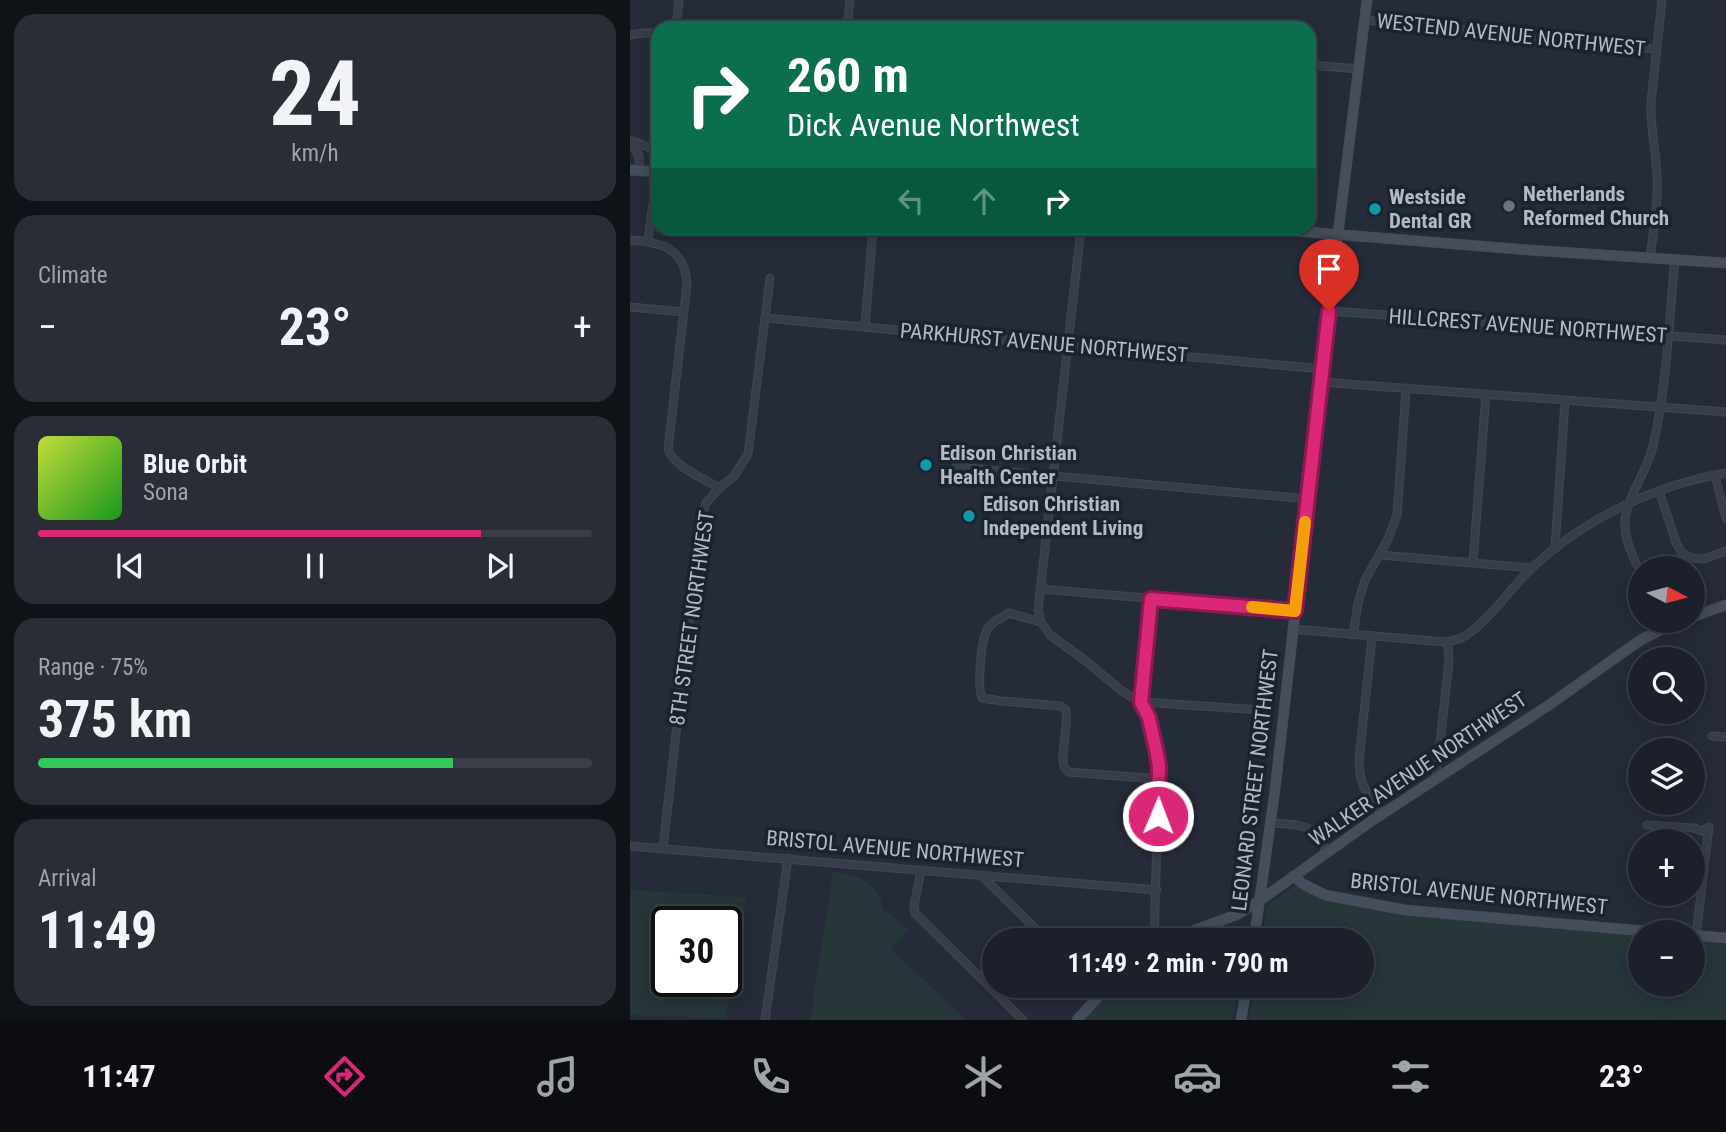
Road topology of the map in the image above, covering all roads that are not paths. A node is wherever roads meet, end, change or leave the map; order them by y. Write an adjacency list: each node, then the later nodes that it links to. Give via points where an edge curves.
1 (679, 0): 6 (street)
2 (850, 0): 7 (street)
3 (1367, 0): 5 (main road, LEONARD STREET NORTHWEST)
4 (1662, 0): 10 (street)
5 (1365, 20): 10 (street, WESTEND AVENUE NORTHWEST, via 1507,38); 12 (main road, LEONARD STREET NORTHWEST)
6 (677, 21)
7 (847, 21)
8 (651, 33): 9 (street)
9 (630, 36)
10 (1657, 49): 23 (street, via 1650,118 1657,189)
11 (1316, 66): 12 (street)
12 (1359, 69): 18 (main road, LEONARD STREET NORTHWEST)
13 (630, 140): 14 (street); 15 (street, via 639,156)
14 (651, 149)
15 (634, 170)
16 (651, 220): 22 (street)
17 (1316, 231): 18 (main road)
18 (1338, 234): 23 (main road); 28 (main road, LEONARD STREET NORTHWEST)
19 (872, 235): 31 (street)
20 (1080, 235): 34 (street)
21 (630, 240): 22 (street)
22 (648, 241): 29 (street, via 667,247 683,264 687,284)
23 (1650, 258): 24 (main road)
24 (1675, 259): 25 (main road); 32 (street)
25 (1726, 263)
26 (770, 278): 30 (street, 8TH STREET NORTHWEST)
27 (630, 307): 29 (street)
28 (1329, 311): 32 (street, HILLCREST AVENUE NORTHWEST); 35 (main road, LEONARD STREET NORTHWEST)
29 (683, 312): 46 (street, via 667,449 675,461)
30 (765, 318): 31 (street, PARKHURST AVENUE NORTHWEST); 46 (street, 8TH STREET NORTHWEST, via 748,454 734,476)
31 (864, 327): 34 (street, PARKHURST AVENUE NORTHWEST)
32 (1668, 336): 33 (street, HILLCREST AVENUE NORTHWEST); 40 (street)
33 (1726, 340)
34 (1068, 346): 35 (street, PARKHURST AVENUE NORTHWEST); 45 (street)
35 (1323, 369): 36 (main road, LEONARD STREET NORTHWEST)
36 (1321, 382): 37 (street); 48 (main road, LEONARD STREET NORTHWEST)
37 (1406, 389): 38 (street); 53 (street, via 1396,515)
38 (1486, 394): 39 (street); 55 (street)
39 (1565, 401): 40 (street); 51 (street)
40 (1660, 407): 41 (street); 49 (street, via 1648,465)
41 (1726, 412)
42 (956, 467): 45 (street)
43 (1726, 473): 44 (street)
44 (1715, 475): 47 (street); 50 (street)
45 (1052, 476): 48 (street); 57 (street)
46 (719, 488): 78 (street, 8TH STREET NORTHWEST, via 706,503 700,523)
47 (1660, 491): 49 (street); 52 (street, via 1681,552 1704,559)
48 (1308, 499): 60 (main road, LEONARD STREET NORTHWEST)
49 (1629, 503): 51 (street); 54 (street, via 1625,533)
50 (1726, 519)
51 (1555, 547): 56 (street)
52 (1726, 551)
53 (1380, 555): 55 (street); 65 (street, via 1357,603)
54 (1632, 556)
55 (1473, 562): 56 (street)
56 (1531, 568): 67 (street, via 1472,631)
57 (1041, 589): 58 (street); 62 (street)
58 (1151, 599): 60 (street); 68 (street)
59 (1726, 605): 61 (main road)
60 (1295, 611): 63 (main road, LEONARD STREET NORTHWEST)
61 (1705, 612)
62 (1041, 622): 68 (street, via 1050,635); 72 (street, via 1009,613 987,629 979,688 982,698 1066,710 1063,762 1069,772)
63 (1293, 629): 65 (street); 75 (main road, LEONARD STREET NORTHWEST)
64 (1649, 634): 73 (main road, WALKER AVENUE NORTHWEST)
65 (1353, 635): 66 (street)
66 (1372, 637): 67 (street); 74 (street, via 1359,774)
67 (1446, 642): 73 (street, via 1449,661)
68 (1141, 702): 69 (street); 72 (street, via 1157,754)
69 (1262, 710)
70 (1712, 736): 71 (street)
71 (1726, 737)
72 (1158, 779): 84 (street)
73 (1436, 780): 74 (main road, WALKER AVENUE NORTHWEST)
74 (1383, 815): 79 (main road, WALKER AVENUE NORTHWEST)
75 (1270, 823): 79 (street, via 1312,830); 85 (main road, LEONARD STREET NORTHWEST)
76 (1647, 825): 86 (street, via 1702,831 1709,827)
77 (630, 846): 78 (street, BRISTOL AVENUE NORTHWEST)
78 (663, 848): 80 (street, BRISTOL AVENUE NORTHWEST)
79 (1327, 853): 83 (main road, WALKER AVENUE NORTHWEST)
80 (788, 859): 81 (street, BRISTOL AVENUE NORTHWEST); 96 (street)
81 (921, 870): 82 (street, BRISTOL AVENUE NORTHWEST); 97 (street, via 915,913)
82 (981, 876): 84 (street, BRISTOL AVENUE NORTHWEST); 87 (street)
83 (1293, 876): 85 (main road, WALKER AVENUE NORTHWEST); 91 (main road, BRISTOL AVENUE NORTHWEST, via 1325,895 1405,910)
84 (1157, 890): 88 (street)
85 (1259, 901): 89 (main road, WALKER AVENUE NORTHWEST); 90 (main road, LEONARD STREET NORTHWEST)
86 (1696, 920)
87 (1035, 928)
88 (1155, 928)
89 (1200, 928)
90 (1256, 928)
91 (1628, 930)
92 (1705, 936): 93 (main road)
93 (1726, 938)
94 (1095, 998): 98 (main road)
95 (1245, 998): 99 (main road)
96 (765, 1020)
97 (1023, 1020)
98 (1077, 1020)
99 (1241, 1020)

